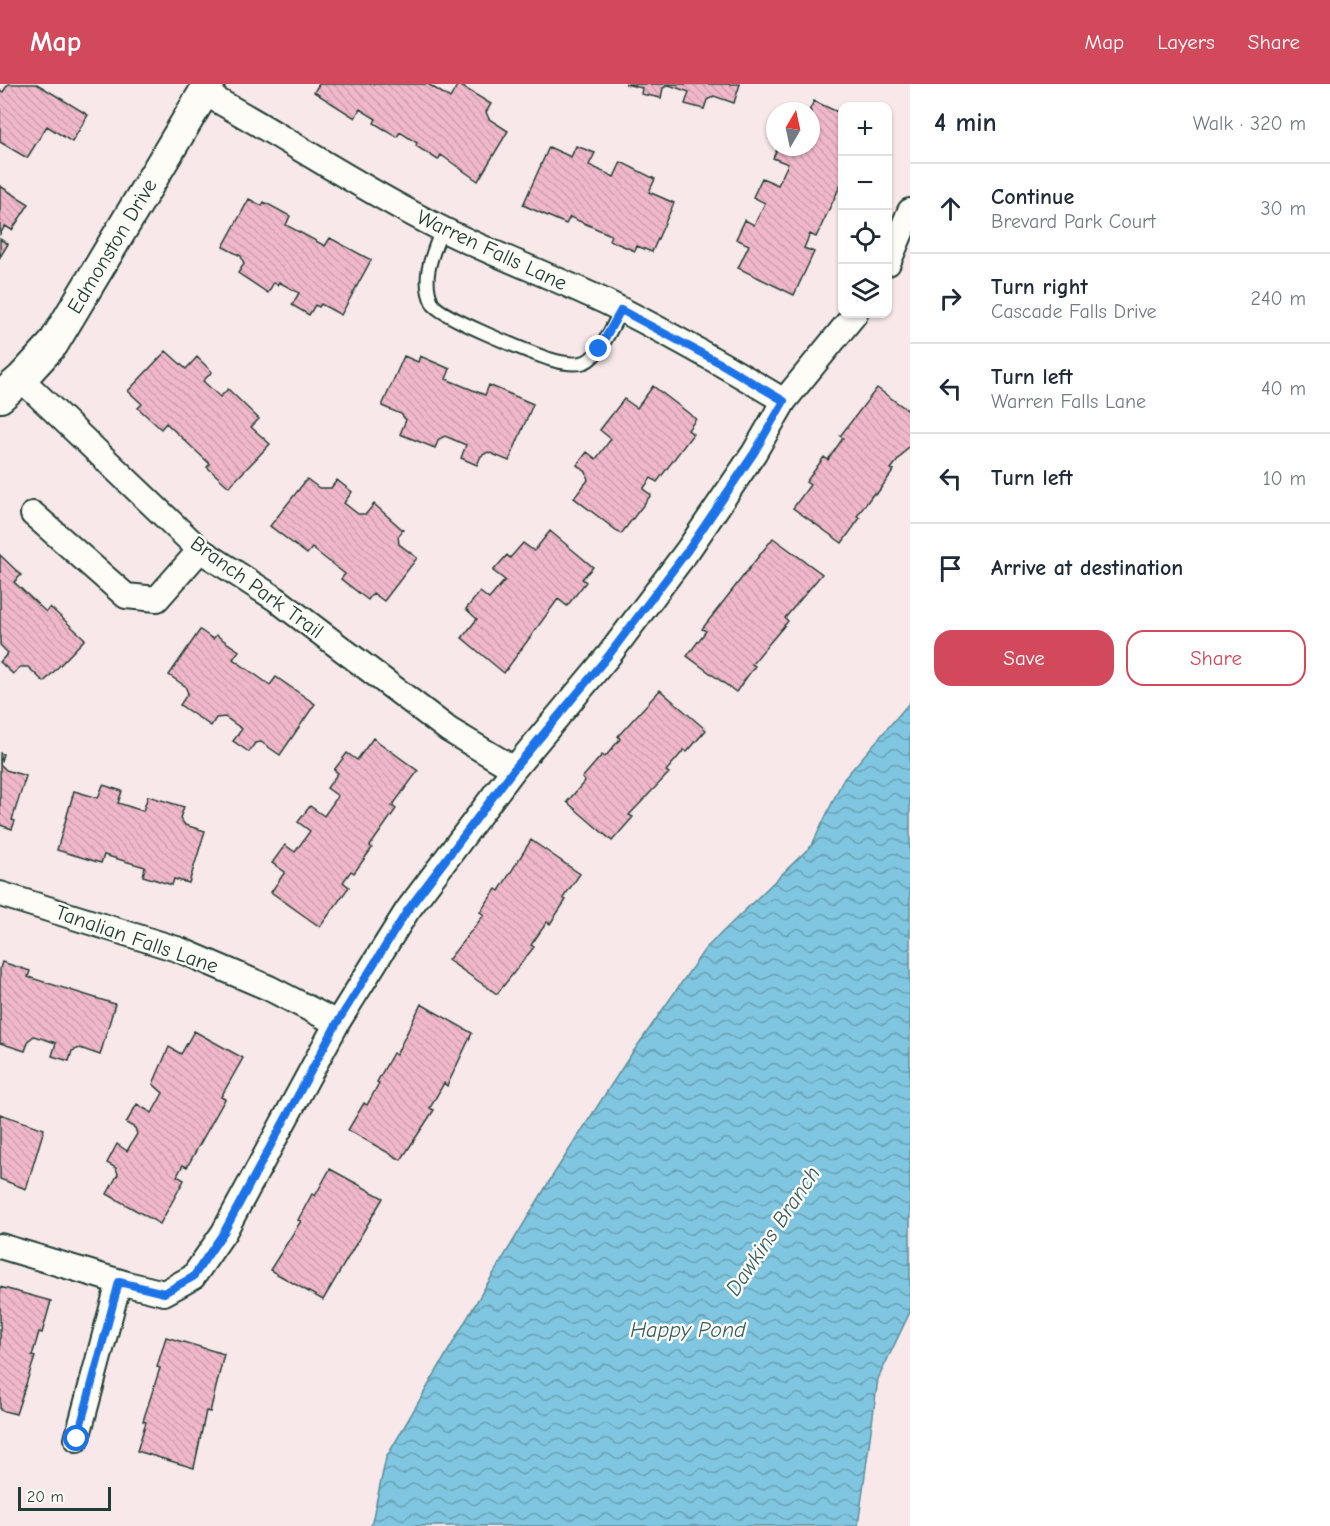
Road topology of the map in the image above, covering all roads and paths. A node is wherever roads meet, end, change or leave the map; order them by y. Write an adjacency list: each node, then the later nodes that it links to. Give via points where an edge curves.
1 (206, 89): 3 (street, Warren Falls Lane, via 341,174); 7 (street, Edmonston Drive, via 53,344)
2 (910, 212): 4 (street)
3 (442, 229): 5 (street, Warren Falls Lane); 5 (lane, via 430,261 427,290 434,307 451,317 549,359 583,363 593,358)
4 (892, 254)
5 (621, 310): 8 (street, Warren Falls Lane)
6 (852, 318): 8 (street)
7 (11, 388): 10 (street, Branch Park Trail)
8 (784, 401): 11 (street, via 688,550 609,655)
9 (33, 514): 10 (street, via 126,596 157,599)
10 (200, 550): 11 (street, Branch Park Trail, via 276,599 449,730)
11 (514, 769): 13 (street, via 407,911)
12 (0, 894): 13 (street, Tanalian Falls Lane, via 180,950 269,988)
13 (337, 1023): 15 (street, via 224,1232 193,1277 164,1293)
14 (0, 1246): 15 (street)
15 (119, 1282): 16 (street)
16 (77, 1439)

